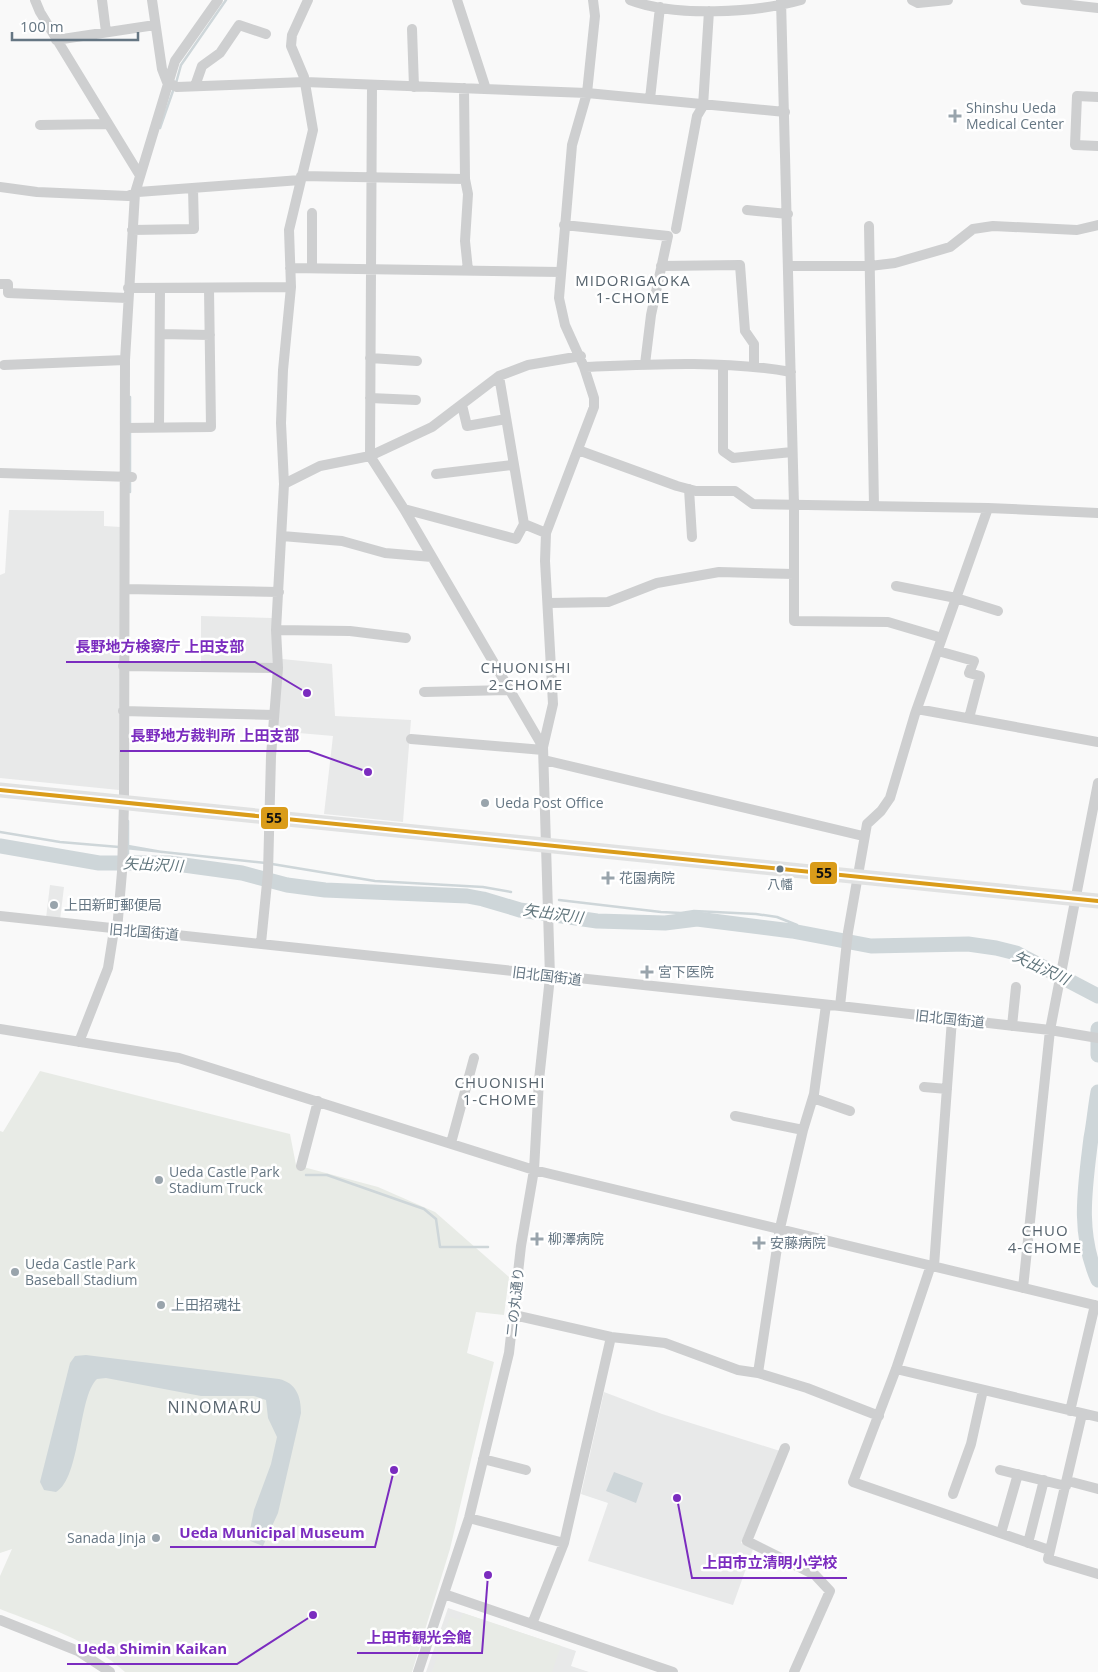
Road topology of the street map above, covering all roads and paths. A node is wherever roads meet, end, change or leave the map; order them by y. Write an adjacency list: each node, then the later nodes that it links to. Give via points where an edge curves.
1 (35, 0): 22 (street)
2 (102, 0): 20 (street)
3 (152, 0): 18 (street)
4 (218, 0): 23 (street, via 175,61)
5 (308, 0): 24 (street, via 292,35 291,46)
6 (457, 0): 29 (street)
7 (593, 0): 30 (street, via 595,16)
8 (630, 0): 15 (street)
9 (801, 0): 13 (street)
10 (912, 0): 11 (street, via 918,3)
11 (948, 0)
12 (1025, 0): 16 (street)
13 (781, 3): 17 (street); 34 (street)
14 (673, 5): 15 (street); 17 (street)
15 (660, 8): 32 (street)
16 (1098, 8)
17 (709, 11): 33 (street)
18 (155, 25): 20 (street); 23 (street)
19 (412, 29): 27 (street)
20 (106, 32): 22 (street)
21 (266, 34): 26 (street, via 239,25 220,53 202,66)
22 (56, 40): 35 (street)
23 (167, 82): 26 (street, via 178,87); 38 (street)
24 (305, 82): 25 (street); 26 (street); 40 (street, via 313,130)
25 (372, 85): 27 (street); 39 (street)
26 (195, 86)
27 (414, 86): 28 (street)
28 (464, 88): 29 (street); 41 (street)
29 (486, 90): 30 (street)
30 (587, 93): 32 (street); 48 (street, via 572,144)
31 (1098, 97): 37 (street, via 1077,96 1075,145)
32 (650, 99): 33 (street)
33 (703, 106): 34 (street); 51 (street, via 697,116)
34 (785, 112): 47 (street)
35 (107, 124): 36 (street); 38 (street)
36 (40, 126)
37 (1098, 146)
38 (139, 174): 44 (street)
39 (371, 177): 40 (street); 41 (street); 58 (street)
40 (301, 178): 43 (street); 56 (street, via 289,230)
41 (465, 179): 59 (street, via 468,194 465,241)
42 (0, 186): 44 (street, via 37,192 128,196)
43 (193, 188): 44 (street); 52 (street, via 194,229)
44 (134, 193): 52 (street)
45 (748, 210): 47 (street)
46 (312, 213): 57 (street)
47 (788, 214): 54 (street)
48 (564, 225): 53 (street, via 668,236); 60 (street)
49 (1098, 225): 55 (street, via 1076,230 993,226 973,229 950,247)
50 (869, 226): 55 (street)
51 (676, 229)
52 (132, 230): 65 (street)
53 (661, 266): 72 (street); 75 (street, via 740,265 745,331 754,344)
54 (789, 266): 55 (street); 77 (street)
55 (870, 266): 95 (street)
56 (290, 268): 57 (street); 62 (street)
57 (312, 268): 58 (street)
58 (370, 269): 59 (street); 69 (street)
59 (468, 270): 60 (street)
60 (561, 272): 68 (street, via 559,298 565,324)
61 (0, 284): 65 (street, via 8,284 8,293)
62 (291, 287): 63 (street); 92 (street, via 282,405)
63 (209, 288): 64 (street); 67 (street)
64 (160, 289): 65 (street); 66 (street)
65 (128, 293): 70 (street)
66 (160, 334): 67 (street); 83 (street)
67 (210, 335): 83 (street, via 211,427)
68 (581, 356): 76 (street); 78 (street, via 528,364)
69 (370, 358): 71 (street); 79 (street)
70 (125, 360): 73 (street); 84 (street)
71 (417, 361)
72 (645, 364): 74 (street); 76 (street)
73 (4, 366)
74 (723, 366): 75 (street); 86 (street, via 724,451 733,458)
75 (754, 366): 77 (street)
76 (584, 368): 85 (street, via 594,407)
77 (791, 372): 86 (street)
78 (499, 376): 81 (street); 82 (street)
79 (370, 398): 80 (street); 87 (street)
80 (416, 400)
81 (462, 405): 82 (street, via 466,426); 87 (street, via 432,427)
82 (506, 420): 88 (street)
83 (159, 427): 84 (street)
84 (125, 428): 91 (street)
85 (578, 450): 93 (street); 100 (street)
86 (792, 452): 94 (street)
87 (370, 456): 92 (street, via 320,466); 97 (street)
88 (512, 465): 90 (street); 99 (street)
89 (0, 473): 91 (street)
90 (436, 474)
91 (128, 477): 106 (street)
92 (284, 484): 101 (street)
93 (689, 489): 94 (street, via 735,491 753,504); 102 (street)
94 (794, 505): 95 (street); 104 (street)
95 (874, 506): 96 (street)
96 (988, 508): 98 (street); 108 (street)
97 (404, 509): 99 (street, via 516,539); 103 (street)
98 (1098, 513)
99 (524, 524): 100 (street)
100 (546, 533): 109 (street)
101 (282, 536): 103 (street, via 342,541 385,553); 107 (street)
102 (692, 537)
103 (432, 557): 117 (street)
104 (794, 574): 109 (street, via 719,572 657,583 608,602); 113 (street, via 794,621 888,622)
105 (896, 586): 108 (street)
106 (125, 589): 107 (street); 115 (street)
107 (279, 592): 111 (street)
108 (956, 598): 110 (street); 113 (street)
109 (549, 603): 125 (street, via 553,704)
110 (998, 611)
111 (276, 630): 112 (street, via 350,631); 116 (street)
112 (406, 638)
113 (942, 638): 114 (street)
114 (938, 651): 119 (street); 122 (street, via 974,661 970,673 980,676)
115 (123, 666): 116 (street); 120 (street)
116 (278, 668): 121 (street)
117 (508, 690): 118 (street); 125 (street)
118 (424, 692)
119 (917, 708): 122 (street); 130 (street, via 890,798 867,824)
120 (123, 711): 121 (street); 128 (street)
121 (274, 715): 129 (street)
122 (969, 718): 124 (street)
123 (411, 739): 125 (street)
124 (1098, 742)
125 (544, 752): 130 (street); 131 (street)
126 (1098, 783): 133 (street)
127 (0, 790): 128 (highway)
128 (124, 803): 129 (highway); 136 (street, via 122,872)
129 (271, 818): 131 (highway); 137 (street)
130 (863, 836): 132 (street)
131 (547, 845): 132 (highway); 138 (street, 二の丸通り)
132 (857, 878): 133 (highway); 141 (street)
133 (1075, 898): 134 (highway); 145 (street)
134 (1098, 901)
135 (0, 916): 136 (street, 旧北国街道)
136 (115, 930): 137 (street, 旧北国街道); 147 (street, via 108,968)
137 (261, 943): 138 (street, 旧北国街道)
138 (550, 977): 140 (street, 旧北国街道); 158 (street, 二の丸通り)
139 (1016, 987): 143 (street)
140 (826, 1005): 141 (street, 旧北国街道); 151 (street)
141 (840, 1006): 142 (street, 旧北国街道)
142 (952, 1019): 143 (street, 旧北国街道); 150 (street)
143 (1012, 1026): 145 (street, 旧北国街道)
144 (0, 1029): 147 (street)
145 (1050, 1030): 146 (street, 旧北国街道); 161 (street)
146 (1096, 1037)
147 (79, 1042): 152 (street, via 179,1058)
148 (474, 1058): 156 (street)
149 (924, 1087): 150 (street)
150 (948, 1089): 160 (street)
151 (813, 1098): 153 (street); 155 (street)
152 (318, 1101): 156 (street); 157 (street)
153 (850, 1111)
154 (735, 1116): 155 (street)
155 (803, 1130): 159 (street)
156 (450, 1143): 158 (street)
157 (301, 1166)
158 (534, 1170): 159 (street); 163 (street, 二の丸通り)
159 (780, 1228): 160 (street); 166 (street)
160 (933, 1266): 161 (street); 165 (street)
161 (1023, 1288): 162 (street)
162 (1096, 1305): 168 (street)
163 (514, 1315): 164 (street); 173 (street, 二の丸通り, via 509,1354)
164 (611, 1337): 166 (street, via 665,1343 738,1370); 183 (street)
165 (896, 1369): 167 (street); 170 (street)
166 (758, 1373): 170 (street)
167 (982, 1390): 168 (street); 180 (street, via 971,1444)
168 (1070, 1411): 169 (street)
169 (1082, 1414): 171 (street); 178 (street)
170 (879, 1416): 182 (street, via 853,1482)
171 (1098, 1417)
172 (785, 1448): 193 (street, via 747,1541 815,1575 830,1591)
173 (483, 1459): 174 (street); 181 (street, 二の丸通り)
174 (526, 1470)
175 (1000, 1470): 176 (street)
176 (1018, 1474): 177 (street); 182 (street)
177 (1044, 1480): 178 (street); 184 (street)
178 (1067, 1483): 179 (street); 185 (street)
179 (1098, 1489)
180 (953, 1494)
181 (469, 1518): 183 (street); 187 (street, 二の丸通り)
182 (1001, 1533): 184 (street)
183 (564, 1543): 189 (street)
184 (1028, 1543): 185 (street)
185 (1048, 1554): 186 (street)
186 (1098, 1574)
187 (444, 1594): 189 (street); 191 (street, 二の丸通り)
188 (0, 1620): 190 (street, via 78,1651)
189 (532, 1624): 192 (street)
190 (110, 1672)
191 (418, 1672)
192 (673, 1672)
193 (794, 1672)

